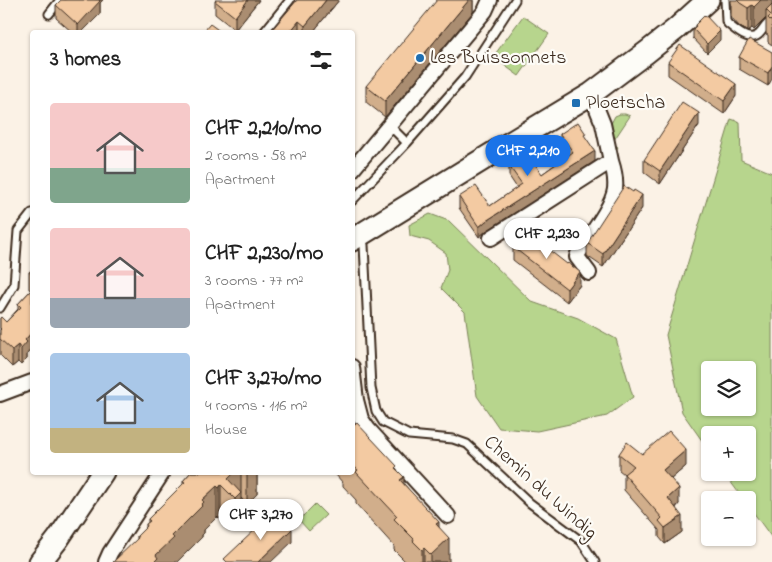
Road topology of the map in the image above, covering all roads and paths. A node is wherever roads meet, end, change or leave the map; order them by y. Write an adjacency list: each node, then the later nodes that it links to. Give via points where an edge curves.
1 (60, 0): 7 (lane)
2 (290, 0): 9 (lane)
3 (490, 0): 11 (street, via 485,11)
4 (515, 0): 12 (lane, via 465,77)
5 (708, 0): 10 (main road, via 676,29)
6 (725, 0): 8 (lane, via 726,21 746,36 758,36)
7 (49, 14)
8 (772, 20)
9 (266, 30)
10 (591, 94): 13 (street); 17 (main road)
11 (390, 126): 12 (lane); 14 (street)
12 (407, 143): 15 (lane)
13 (612, 161): 18 (street); 19 (street, via 616,188 613,199 577,257)
14 (355, 167)
15 (355, 196)
16 (30, 216): 20 (lane, via 18,232 14,285)
17 (356, 238): 29 (lane, Chemin du Windig, via 364,245 371,388 376,411 383,422 409,435 453,439 468,444 530,503 581,541)
18 (491, 238)
19 (590, 273)
20 (0, 308)
21 (30, 383): 23 (street)
22 (355, 392): 26 (street, via 361,419 368,429)
23 (0, 394)
24 (101, 475): 27 (main road)
25 (160, 475): 28 (street)
26 (448, 516)
27 (40, 562)
28 (106, 562)
29 (595, 562)

